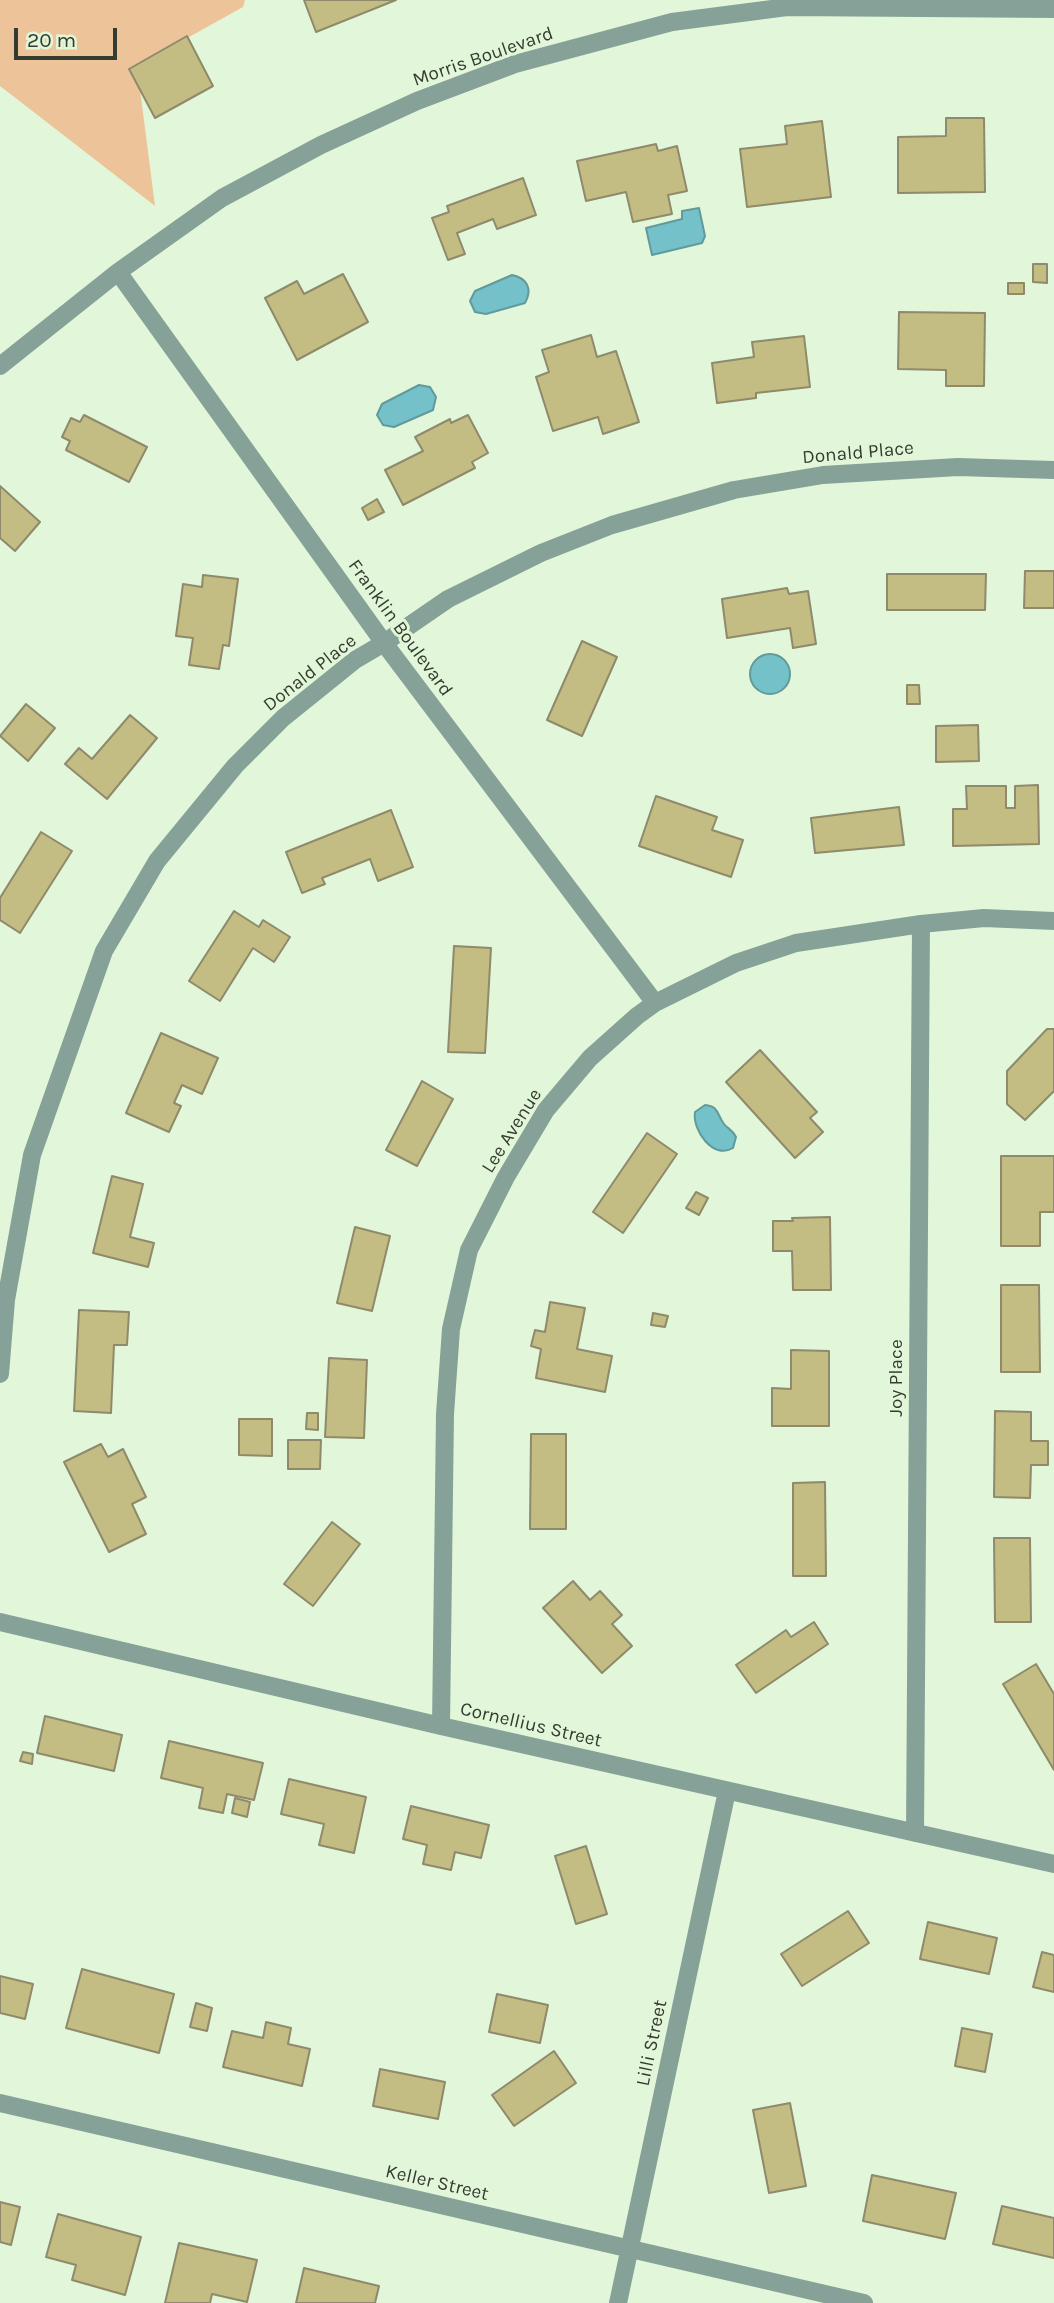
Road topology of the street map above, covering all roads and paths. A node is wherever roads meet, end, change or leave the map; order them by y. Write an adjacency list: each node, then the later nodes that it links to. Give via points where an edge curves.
1 (1054, 9): 2 (street, Morris Boulevard, via 788,7 672,22 515,64 417,101 321,145 222,198)
2 (118, 272): 3 (street, Morris Boulevard); 5 (street, Franklin Boulevard)
3 (0, 366)
4 (1054, 470): 5 (street, Donald Place, via 958,467 837,474 734,490 612,525 541,553 447,599)
5 (384, 643): 8 (street, Franklin Boulevard); 9 (street, Donald Place, via 355,660 284,718 235,766 156,861 104,951 32,1155 6,1300)
6 (1054, 922): 7 (street, Lee Avenue, via 984,918)
7 (921, 924): 8 (street, Lee Avenue, via 796,943 736,963); 13 (street, Joy Place)
8 (655, 1003): 11 (street, Lee Avenue, via 590,1058 546,1110 469,1250 451,1329 445,1414)
9 (0, 1374)
10 (0, 1622): 11 (street, Cornellius Street)
11 (441, 1726): 12 (street, Cornellius Street)
12 (727, 1791): 13 (street, Cornellius Street); 16 (street, Lilli Street)
13 (915, 1833): 14 (street, Cornellius Street)
14 (1054, 1864)
15 (0, 2103): 16 (street, Keller Street)
16 (629, 2250): 17 (street, Lilli Street); 18 (street, Keller Street)
17 (618, 2303)
18 (864, 2303)

